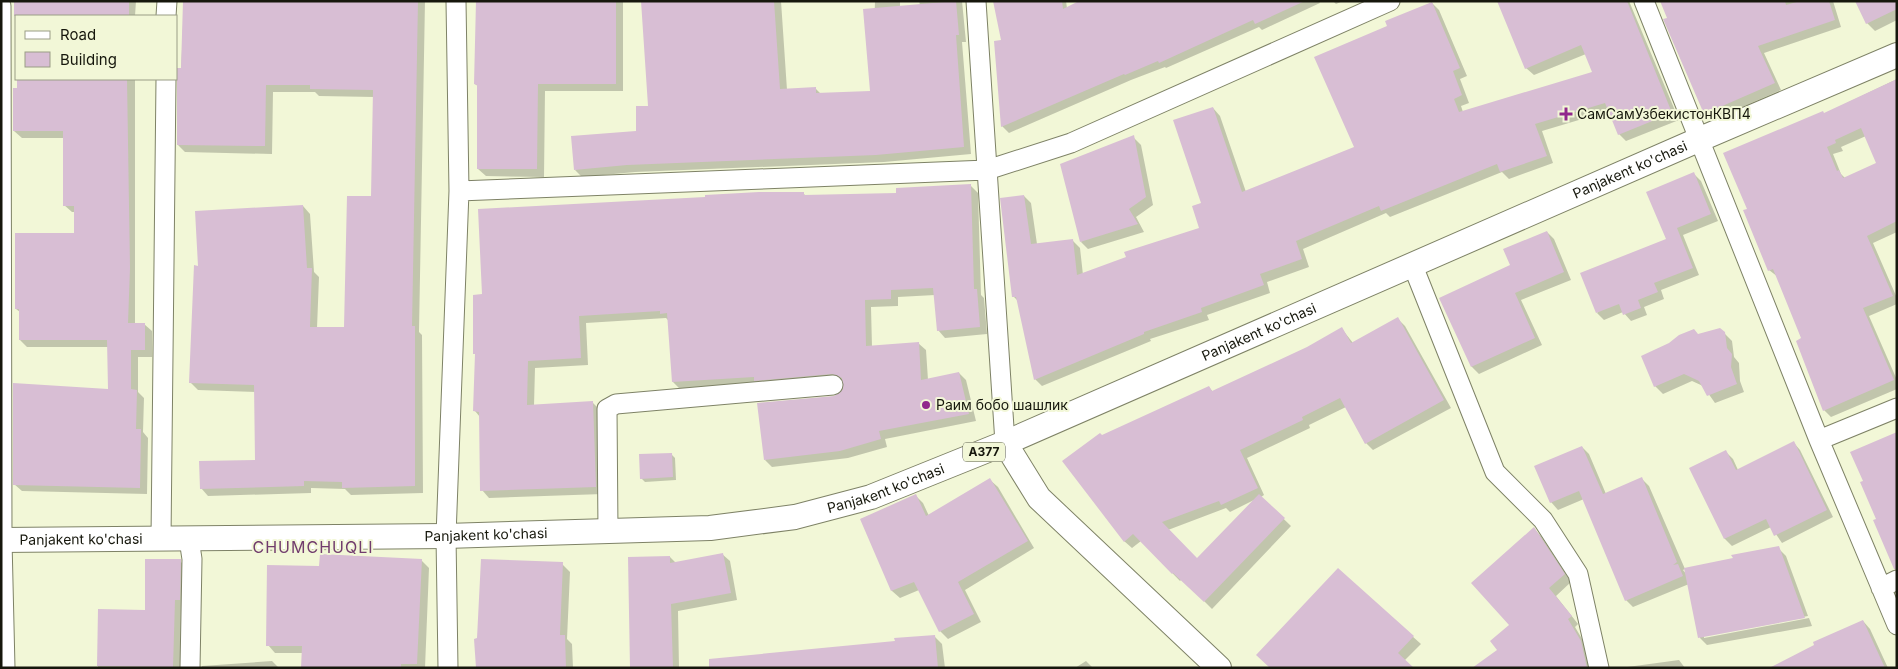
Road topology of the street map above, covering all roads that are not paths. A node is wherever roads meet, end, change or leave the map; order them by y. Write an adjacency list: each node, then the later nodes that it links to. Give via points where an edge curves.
1 (167, 1): 7 (street)
2 (456, 1): 12 (street)
3 (976, 1): 11 (street)
4 (1390, 1): 11 (street, via 1071,143)
5 (1644, 1): 10 (street)
6 (1, 6): 22 (street)
7 (166, 15)
8 (1897, 55): 10 (main road, Panjakent ko'chasi / A377)
9 (166, 80): 20 (street)
10 (1698, 140): 13 (main road, Panjakent ko'chasi / A377); 16 (street)
11 (987, 170): 12 (street); 17 (street)
12 (459, 191): 19 (street)
13 (1413, 266): 17 (main road, Panjakent ko'chasi / A377); 29 (street, via 1495,472 1543,520 1578,574)
14 (833, 385): 18 (street, via 616,404 607,409)
15 (1897, 408): 16 (street)
16 (1819, 440): 23 (street)
17 (1005, 443): 18 (main road, Panjakent ko'chasi / A377, via 833,509 753,524); 28 (main road, via 1038,498)
18 (608, 532): 19 (main road, Panjakent ko'chasi / A377)
19 (446, 536): 21 (main road, Panjakent ko'chasi / A377); 27 (street)
20 (161, 539): 21 (main road, Panjakent ko'chasi / A377); 22 (main road, Panjakent ko'chasi / A377)
21 (190, 539): 26 (street)
22 (2, 540): 25 (street)
23 (1889, 584): 24 (street)
24 (1897, 624)
25 (5, 668)
26 (190, 668)
27 (448, 668)
28 (1219, 668)
29 (1599, 668)

